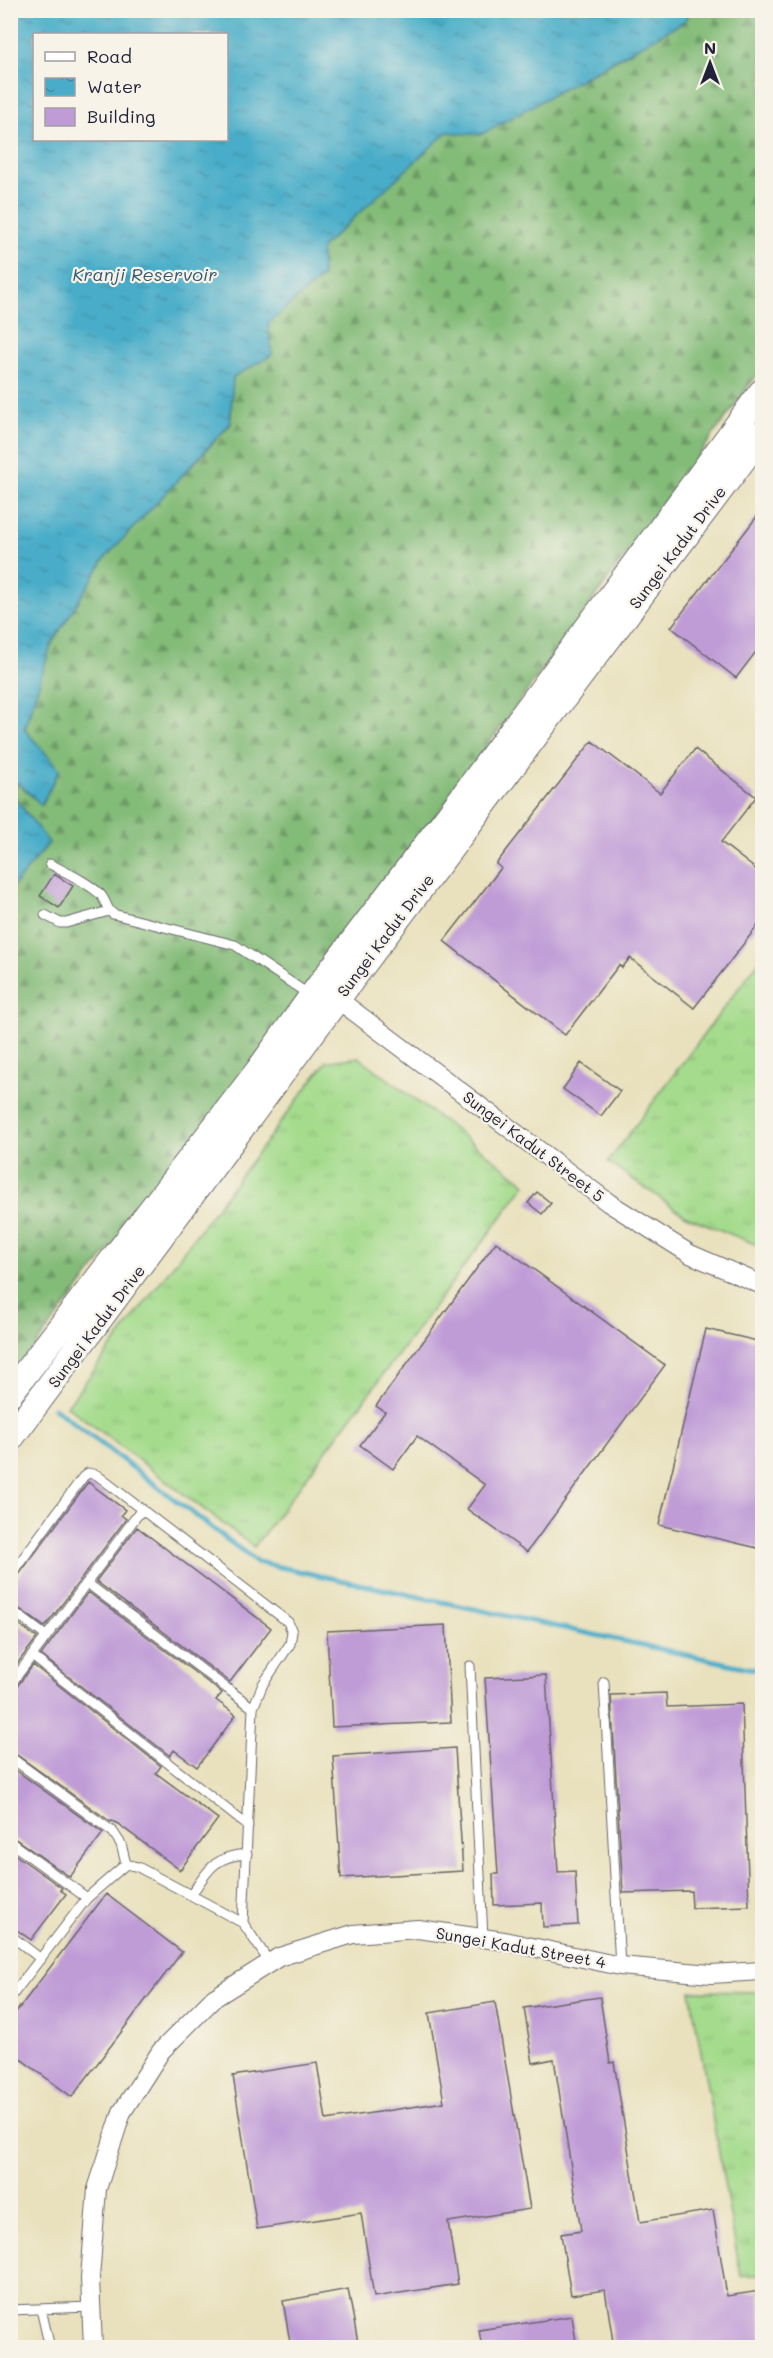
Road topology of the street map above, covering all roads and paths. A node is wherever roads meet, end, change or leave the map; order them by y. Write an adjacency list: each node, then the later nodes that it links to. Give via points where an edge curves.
1 (762, 392): 6 (main road, Sungei Kadut Drive)
2 (762, 434): 6 (main road, Sungei Kadut Drive)
3 (50, 864): 4 (lane, via 93,888 104,898)
4 (109, 911): 5 (lane, via 66,922); 6 (lane, via 120,918 235,945)
5 (45, 915)
6 (323, 993): 7 (street, Sungei Kadut Street 5, via 609,1203 690,1254); 8 (main road, Sungei Kadut Drive, via 259,1070); 9 (main road, Sungei Kadut Drive)
7 (762, 1285)
8 (10, 1394)
9 (10, 1439)
10 (142, 1509): 11 (lane, via 97,1475 88,1473); 12 (lane); 19 (lane, via 288,1622 292,1632 290,1644 263,1684)
11 (10, 1576)
12 (87, 1583): 14 (lane); 19 (lane)
13 (10, 1609): 14 (lane)
14 (46, 1636): 15 (lane)
15 (32, 1656): 18 (lane); 21 (lane)
16 (470, 1666): 29 (lane)
17 (604, 1682): 32 (lane)
18 (10, 1685)
19 (254, 1707): 21 (lane)
20 (10, 1757): 24 (lane, via 113,1832)
21 (248, 1826): 23 (lane)
22 (10, 1842): 26 (lane)
23 (247, 1854): 25 (lane, via 212,1865); 27 (lane)
24 (126, 1864): 25 (lane); 26 (lane)
25 (191, 1895): 27 (lane)
26 (87, 1898): 30 (lane)
27 (243, 1923): 31 (lane)
28 (10, 1935): 30 (lane)
29 (483, 1938): 31 (street, Sungei Kadut Street 4, via 418,1929 353,1934); 32 (street, Sungei Kadut Street 4)
30 (40, 1959): 34 (lane)
31 (270, 1963): 35 (street, Sungei Kadut Street 4, via 214,1998 160,2051 122,2112 97,2189)
32 (620, 1966): 33 (street, Sungei Kadut Street 4, via 711,1974)
33 (762, 1971)
34 (10, 1998)
35 (91, 2307): 36 (lane); 39 (street, Sungei Kadut Street 4)
36 (40, 2309): 37 (lane); 38 (lane)
37 (10, 2310)
38 (50, 2348)
39 (93, 2348)

